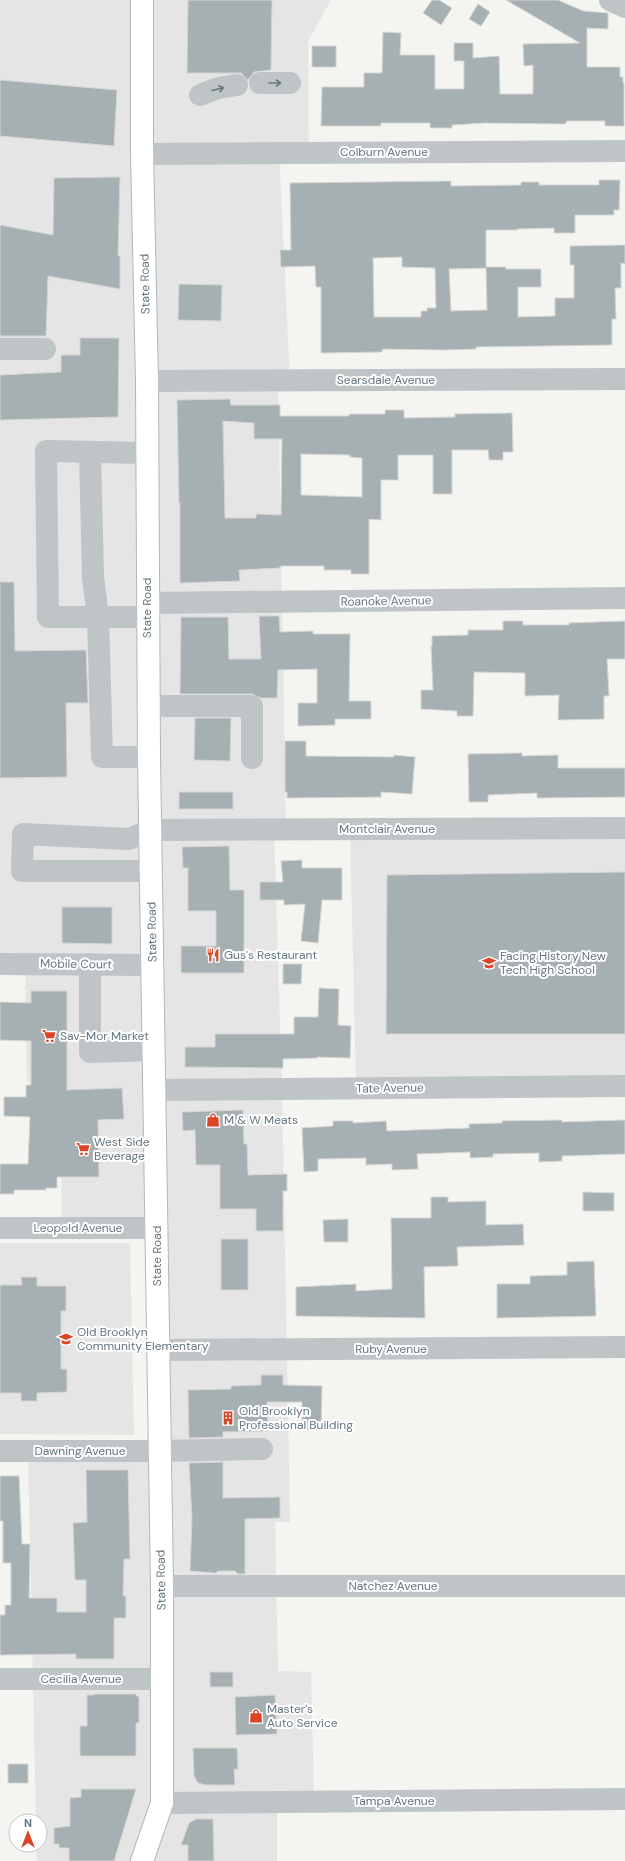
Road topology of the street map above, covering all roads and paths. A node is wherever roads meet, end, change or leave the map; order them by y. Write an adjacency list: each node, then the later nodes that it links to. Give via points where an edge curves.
1 (142, 0): 9 (main road, State Road)
2 (610, 0): 3 (street)
3 (625, 7)
4 (260, 84): 5 (street, one-way to 5)
5 (290, 84)
6 (237, 85): 7 (street, one-way to 6, via 218,88)
7 (200, 95)
8 (625, 151): 9 (street, Colburn Avenue)
9 (142, 154): 13 (main road, State Road)
10 (0, 349): 11 (street)
11 (45, 349)
12 (625, 379): 13 (street, Searsdale Avenue)
13 (147, 381): 15 (main road, State Road)
14 (90, 452): 15 (street); 18 (street, via 93,577); 18 (street, Roanoke Avenue, via 46,451 48,617)
15 (147, 453): 17 (main road, State Road)
16 (625, 598): 17 (street, Roanoke Avenue)
17 (147, 610): 18 (street, Roanoke Avenue); 19 (main road, State Road)
18 (98, 617): 20 (street, via 102,757)
19 (148, 706): 20 (main road, State Road); 21 (street, via 252,706)
20 (149, 757): 23 (main road, State Road)
21 (252, 758)
22 (625, 828): 23 (street, Montclair Avenue)
23 (150, 830): 24 (main road, State Road); 24 (street, via 130,839 23,834 22,871)
24 (150, 871): 27 (main road, State Road)
25 (0, 964): 26 (street, Mobile Court)
26 (90, 964): 27 (street, Mobile Court); 28 (street, via 90,1052)
27 (152, 965): 28 (main road, State Road)
28 (154, 1050): 30 (main road, State Road)
29 (625, 1086): 30 (street, Tate Avenue)
30 (154, 1090): 32 (main road, State Road)
31 (0, 1228): 32 (street, Leopold Avenue)
32 (157, 1228): 34 (main road, State Road)
33 (625, 1347): 34 (street, Ruby Avenue)
34 (157, 1350): 37 (main road, State Road)
35 (262, 1449): 37 (street, Dawning Avenue)
36 (0, 1451): 37 (street, Dawning Avenue)
37 (159, 1451): 38 (main road, State Road)
38 (162, 1586): 39 (street, Natchez Avenue); 41 (main road, State Road)
39 (625, 1586)
40 (0, 1679): 41 (street, Cecilia Avenue)
41 (161, 1680): 43 (main road, State Road)
42 (625, 1799): 43 (street, Tampa Avenue)
43 (162, 1803): 44 (main road, State Road)
44 (142, 1861)

